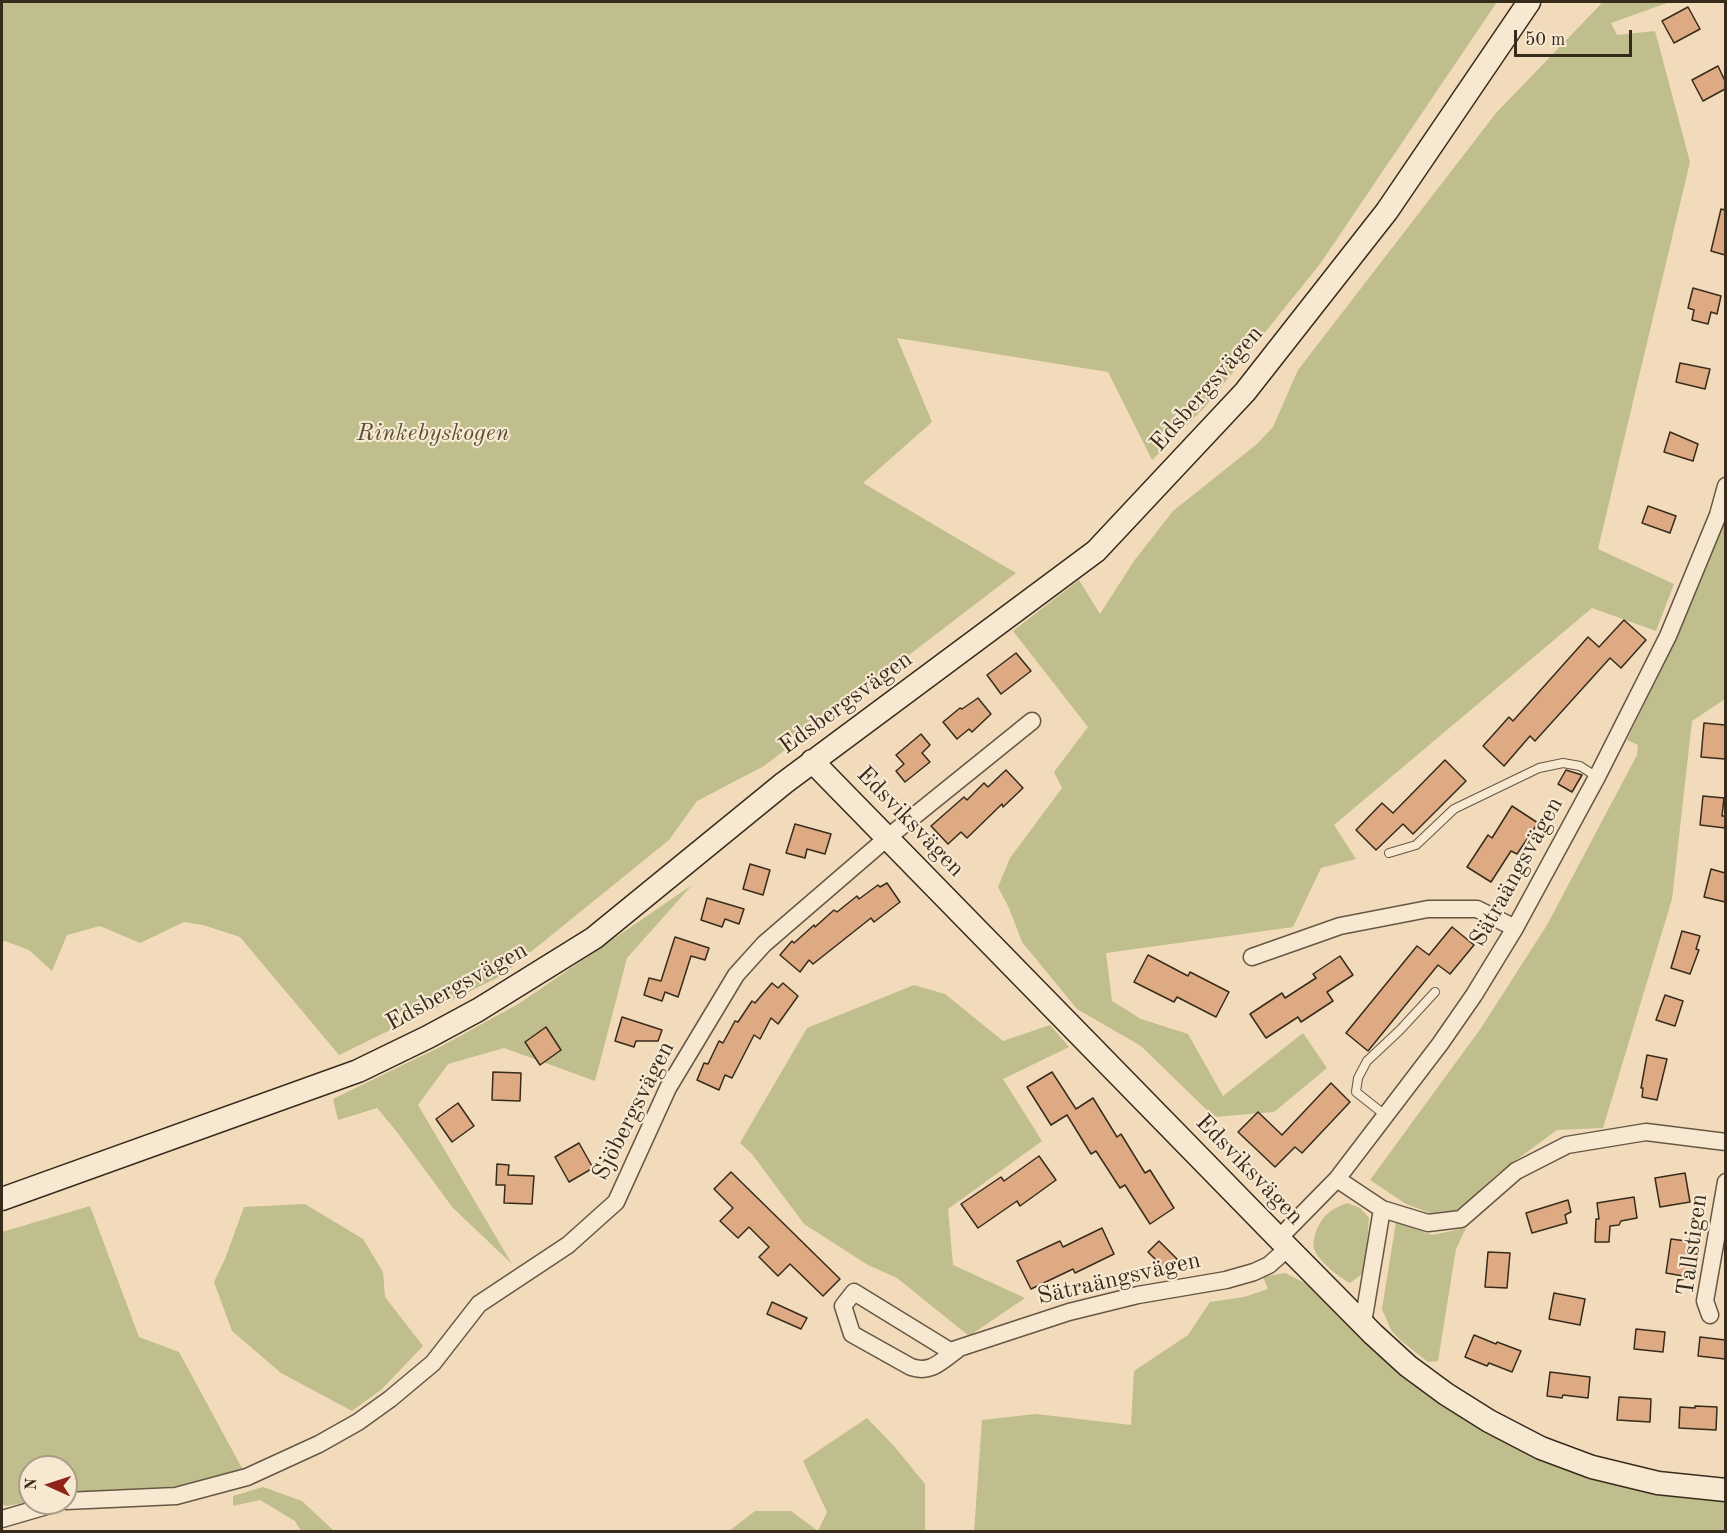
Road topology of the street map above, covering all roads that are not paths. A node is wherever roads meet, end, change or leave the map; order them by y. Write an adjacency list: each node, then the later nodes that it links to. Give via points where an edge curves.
1 (1529, 2): 4 (main road, Edsbergsvägen, via 1373,230 1245,392 1102,545)
2 (1725, 486): 5 (street, Sätraängsvägen, via 1668,636)
3 (1032, 721): 6 (street, Sjöbergsvägen)
4 (812, 761): 6 (main road, Edsviksvägen); 15 (main road, Edsbergsvägen, via 594,938 478,1010 358,1071)
5 (1597, 777): 7 (lane, via 1580,766 1563,763 1539,768 1454,809 1416,846); 8 (street, Sätraängsvägen)
6 (887, 838): 17 (main road, Edsviksvägen); 22 (street, Sjöbergsvägen, via 764,944 736,975 668,1088 616,1202 568,1245 479,1304 433,1362 390,1399 319,1444 247,1478 176,1496)
7 (1389, 853)
8 (1515, 928): 9 (street, via 1477,909 1428,909 1340,926); 11 (street, Sätraängsvägen, via 1440,1044)
9 (1252, 957)
10 (1436, 992): 11 (lane, via 1367,1061 1358,1078 1356,1092)
11 (1385, 1115): 13 (street, Sätraängsvägen)
12 (1725, 1142): 16 (street, via 1646,1132 1567,1145 1516,1171 1461,1219 1428,1223)
13 (1337, 1179): 16 (street); 17 (street, Sätraängsvägen)
14 (1725, 1182): 18 (street, Tallstigen, via 1705,1301)
15 (2, 1199)
16 (1382, 1209): 19 (street)
17 (1283, 1243): 19 (main road, Edsviksvägen); 20 (street, Sätraängsvägen, via 1269,1265 1254,1272 1069,1312)
18 (1710, 1316)
19 (1363, 1323): 21 (main road, Edsviksvägen, via 1408,1366 1446,1394 1541,1448 1592,1467 1658,1483)
20 (957, 1350): 20 (street, Sätraängsvägen, via 929,1369 920,1370 852,1334 843,1306 854,1292 950,1351)
21 (1725, 1490)
22 (78, 1500)
23 (18, 1514): 24 (street)
24 (2, 1518)

